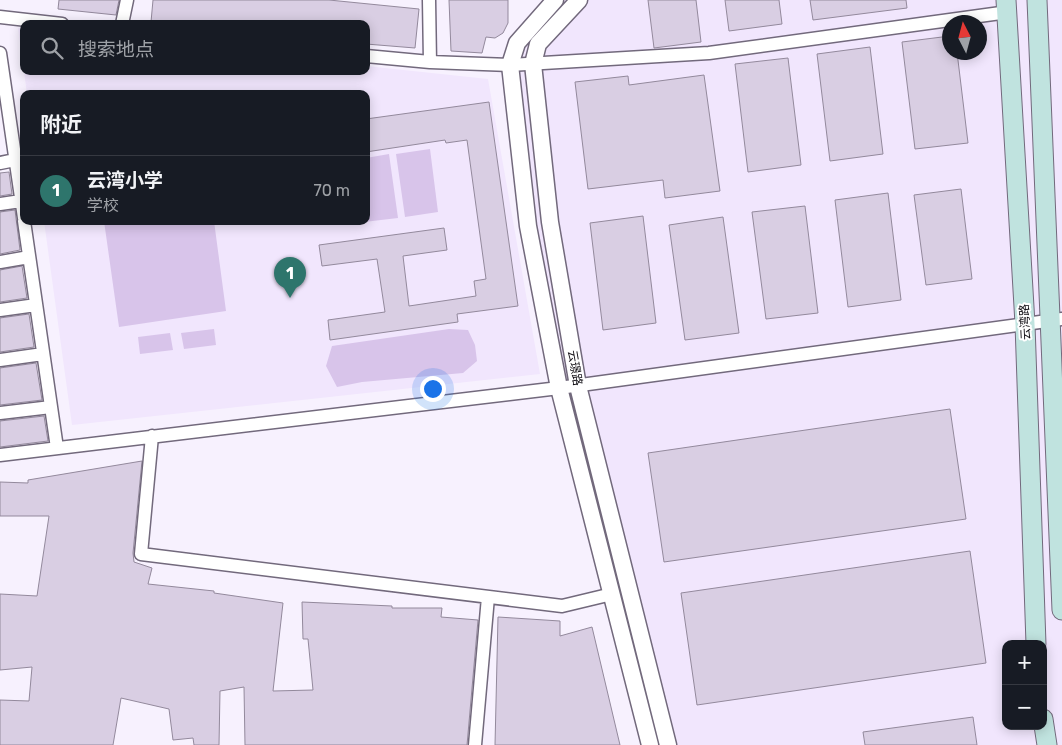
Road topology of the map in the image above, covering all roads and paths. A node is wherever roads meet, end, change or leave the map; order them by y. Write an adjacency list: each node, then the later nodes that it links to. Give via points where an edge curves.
1 (126, 0): 9 (street)
2 (429, 0): 12 (street)
3 (555, 0): 14 (street, 云璟路, via 517,43)
4 (580, 0): 13 (street, 云璟路, via 538,44)
5 (1037, 0): 26 (main road, 云湾路)
6 (1007, 6): 13 (street, via 709,52); 27 (main road, 云湾路)
7 (0, 17): 8 (street)
8 (27, 20)
9 (123, 20)
10 (0, 53): 15 (street)
11 (370, 56): 12 (street)
12 (430, 62): 14 (street)
13 (533, 64): 14 (street); 30 (street, 云璟路, via 550,222)
14 (510, 65): 31 (street, 云璟路, via 528,226)
15 (4, 107): 16 (street)
16 (15, 160): 17 (street); 18 (street)
17 (0, 162)
18 (20, 194)
19 (20, 201): 20 (street)
20 (0, 204)
21 (25, 225): 22 (street)
22 (30, 258): 23 (street); 24 (street)
23 (0, 262)
24 (36, 306): 25 (street); 28 (street)
25 (0, 310)
26 (1056, 320): 27 (street); 39 (main road, 云湾路)
27 (1025, 324): 30 (street); 40 (main road, 云湾路)
28 (43, 354): 29 (street); 32 (street)
29 (0, 360)
30 (578, 386): 31 (street); 44 (street, 云璟路)
31 (559, 388): 34 (street); 37 (street, 云璟路)
32 (51, 407): 33 (street); 35 (street)
33 (0, 413)
34 (152, 436): 35 (street); 38 (street, via 141,554)
35 (57, 448): 36 (street)
36 (0, 455)
37 (612, 594): 38 (street, via 562,606); 43 (street, 云璟路)
38 (488, 597): 42 (street)
39 (1062, 610)
40 (1036, 640)
41 (1045, 730): 45 (main road)
42 (475, 745)
43 (650, 745)
44 (668, 745)
45 (1047, 745)

